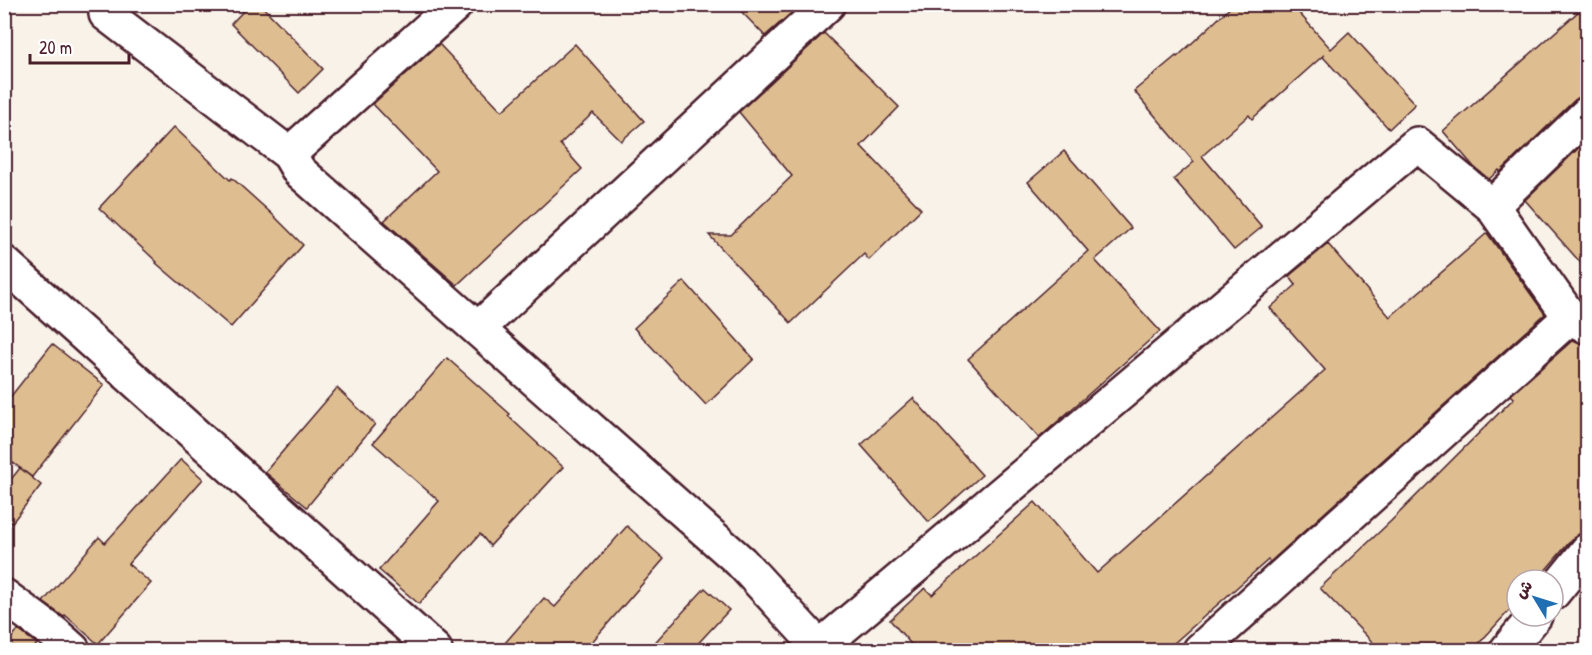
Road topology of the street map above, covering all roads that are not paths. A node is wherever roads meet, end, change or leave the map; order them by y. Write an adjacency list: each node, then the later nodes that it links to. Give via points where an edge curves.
1 (114, 4): 5 (street, via 106,14)
2 (456, 4): 5 (street)
3 (828, 4): 9 (street)
4 (1587, 114): 6 (street)
5 (289, 154): 9 (street, via 299,171)
6 (1492, 206): 8 (street); 14 (street, via 1417,144)
7 (4, 263): 16 (street)
8 (1579, 322): 17 (street)
9 (478, 329): 14 (street, via 741,562)
10 (1587, 550): 11 (street)
11 (1565, 578)
12 (4, 596): 15 (street)
13 (1525, 628): 18 (street)
14 (818, 649)
15 (73, 651)
16 (435, 651)
17 (1200, 651)
18 (1507, 651)

